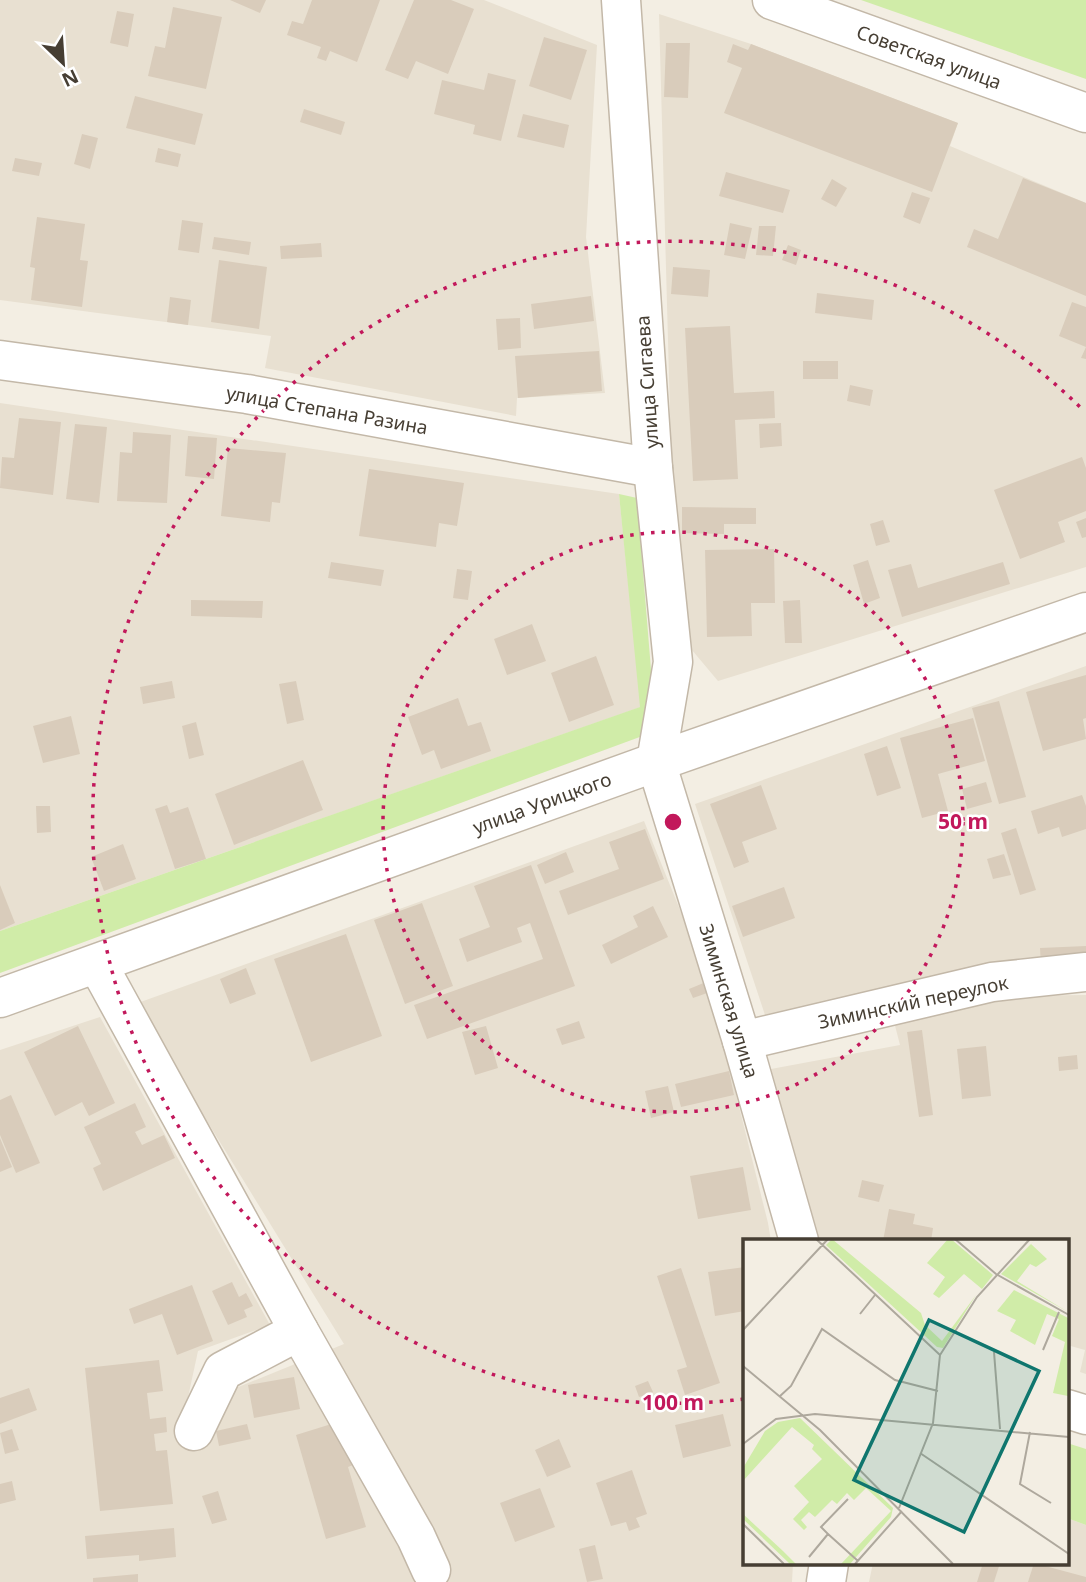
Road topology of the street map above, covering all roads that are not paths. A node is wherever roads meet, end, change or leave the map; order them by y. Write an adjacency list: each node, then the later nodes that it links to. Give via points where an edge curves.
1 (621, 0): 5 (street, улица Сигаева)
2 (772, 0): 3 (street, Советская улица)
3 (1086, 114)
4 (0, 360): 5 (street, улица Степана Разина, via 247,394)
5 (653, 468): 7 (street, улица Сигаева, via 673,662)
6 (1086, 612): 7 (street, улица Урицкого)
7 (656, 762): 8 (street, улица Урицкого); 11 (street, Зиминская улица)
8 (98, 965): 10 (street, улица Урицкого); 13 (street)
9 (1086, 972): 11 (street, Зиминский переулок, via 992,982)
10 (0, 999)
11 (742, 1041): 12 (street, Зиминская улица)
12 (798, 1239)
13 (299, 1331): 16 (street, via 223,1371); 18 (street)
14 (1068, 1409): 15 (street)
15 (1086, 1415)
16 (194, 1431)
17 (829, 1564): 19 (street)
18 (431, 1570)
19 (826, 1582)

